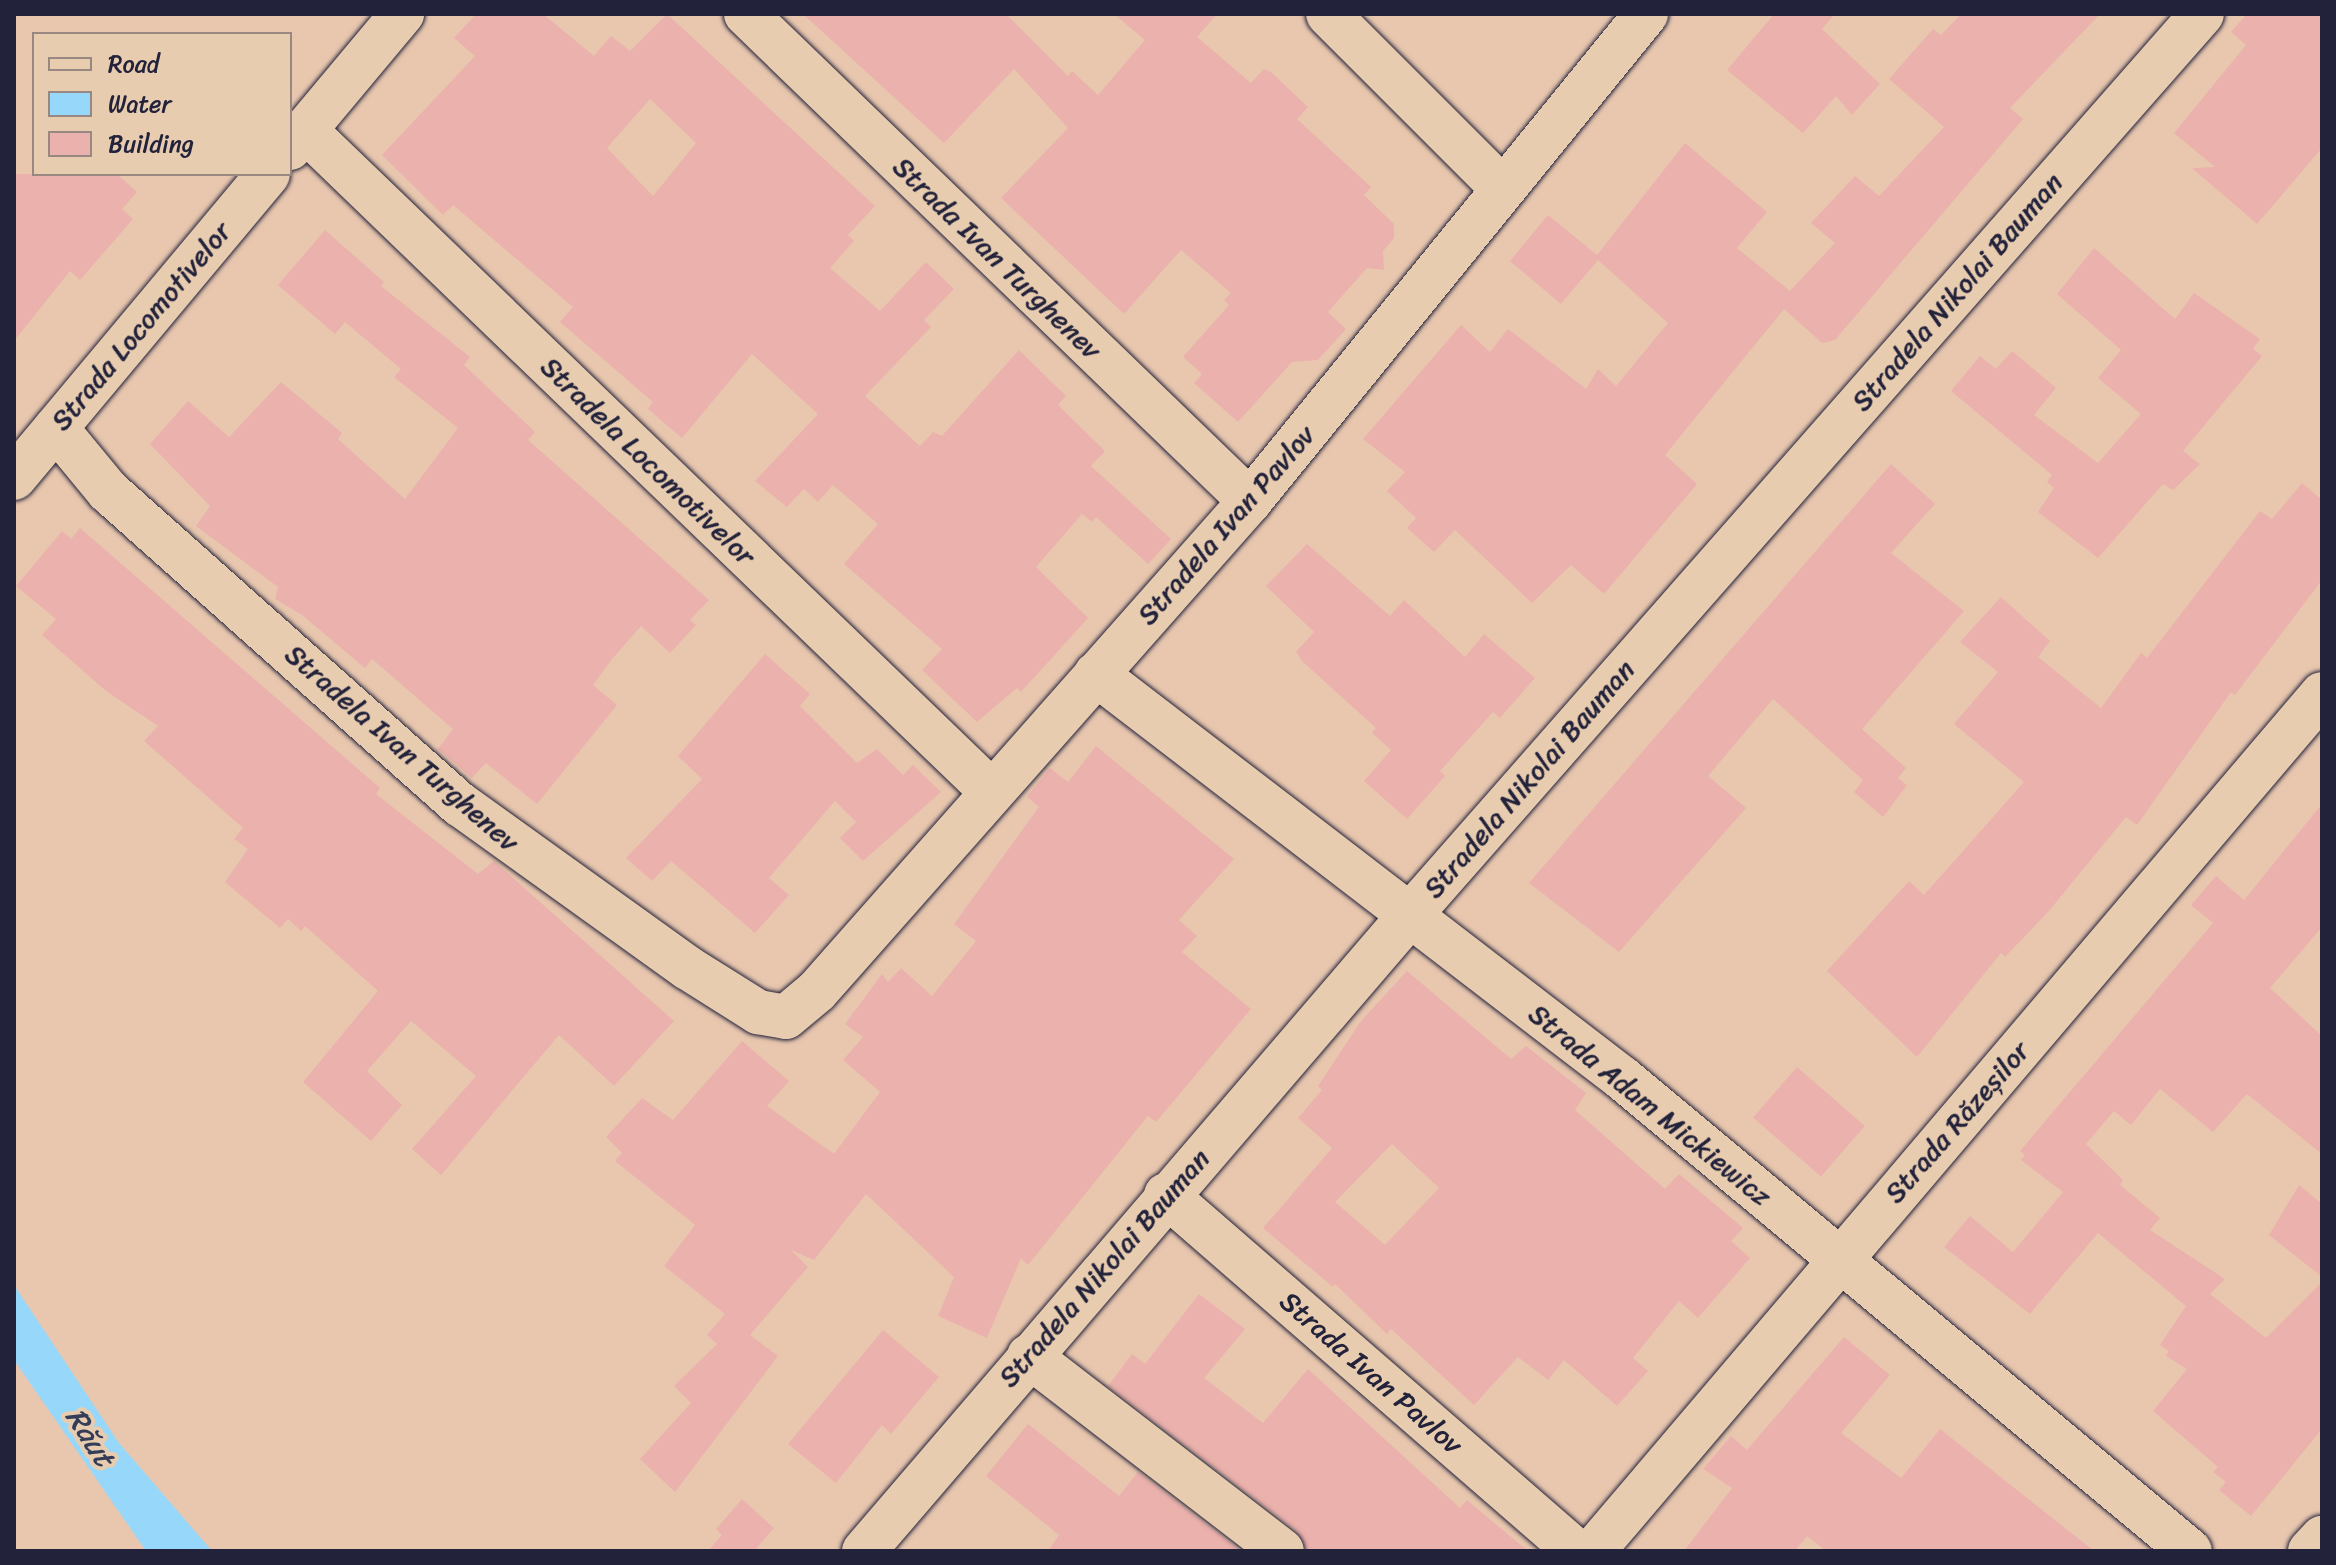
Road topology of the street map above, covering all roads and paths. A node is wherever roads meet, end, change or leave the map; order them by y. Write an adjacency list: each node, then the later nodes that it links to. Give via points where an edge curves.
1 (402, 14): 6 (street)
2 (746, 14): 11 (street, Strada Ivan Turghenev)
3 (1328, 14): 8 (street)
4 (1646, 14): 8 (street, Stradela Ivan Pavlov)
5 (2202, 14): 15 (street, Stradela Nikolai Bauman)
6 (297, 139): 14 (street, Stradela Locomotivelor)
7 (266, 176): 9 (street, Strada Locomotivelor)
8 (1501, 187): 11 (street, Stradela Ivan Pavlov, via 1387,337)
9 (56, 428): 10 (street, Strada Locomotivelor); 16 (street, Stradela Ivan Turghenev, via 108,491 461,805 688,968 758,1012)
10 (14, 478)
11 (1250, 501): 12 (street, Stradela Ivan Pavlov)
12 (1096, 674): 14 (street, Stradela Ivan Pavlov); 15 (street, Strada Adam Mickiewicz)
13 (2322, 694): 18 (street, Strada Răzeșilor)
14 (992, 792): 16 (street, Stradela Ivan Pavlov, via 817,991)
15 (1411, 914): 17 (street, Stradela Nikolai Bauman); 18 (street, Strada Adam Mickiewicz, via 1622,1078)
16 (786, 1017)
17 (1166, 1195): 19 (street, Stradela Nikolai Bauman); 23 (street, Strada Ivan Pavlov)
18 (1838, 1261): 24 (street, Strada Răzeșilor); 25 (street, Strada Adam Mickiewicz)
19 (1029, 1356): 21 (street, Stradela Nikolai Bauman); 22 (street)
20 (2322, 1538): 26 (street)
21 (864, 1551)
22 (1282, 1551)
23 (1576, 1551)
24 (1593, 1551)
25 (2190, 1551)
26 (2310, 1551)

